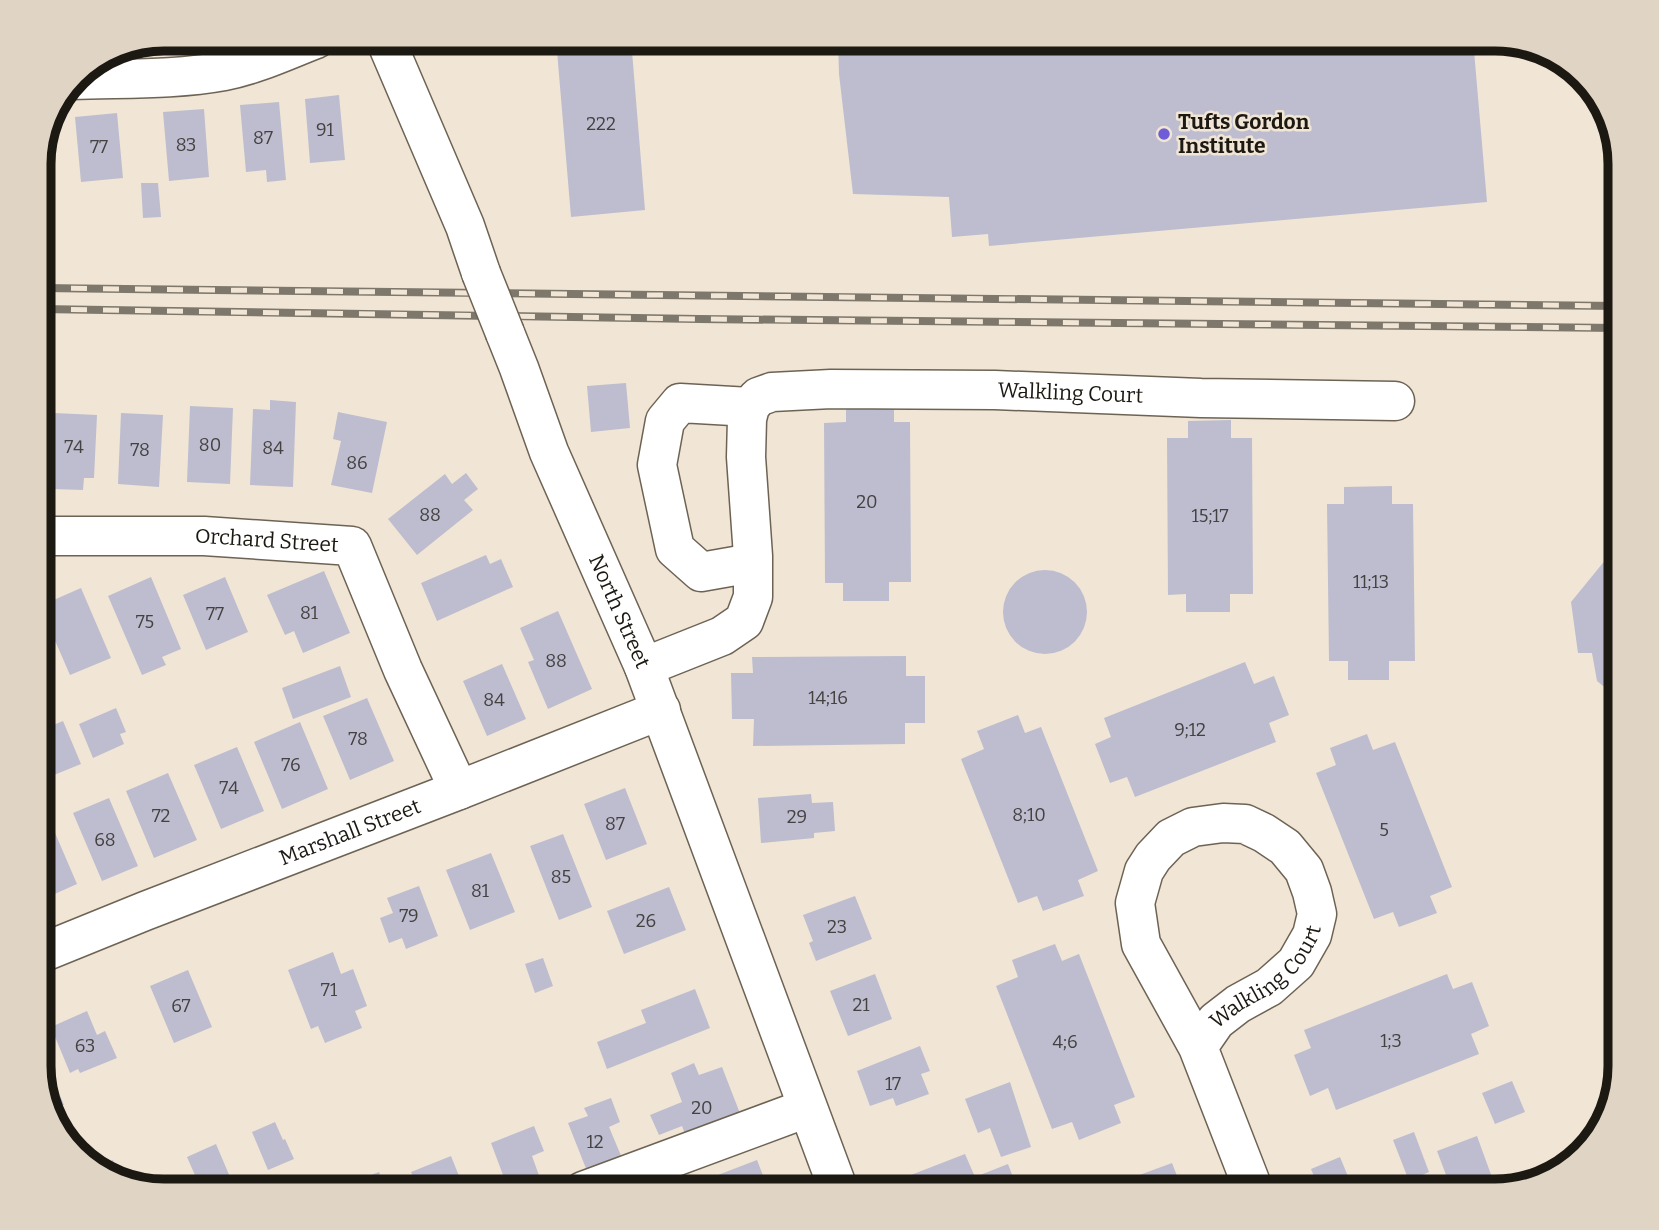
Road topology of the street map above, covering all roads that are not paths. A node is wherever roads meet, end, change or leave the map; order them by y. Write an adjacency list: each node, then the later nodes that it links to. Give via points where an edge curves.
1 (283, 51): 3 (street, via 227,71)
2 (391, 51): 8 (street, North Street, bridge, via 465,226 549,452)
3 (89, 79)
4 (1395, 401): 5 (street, Walkling Court, via 831,389 772,392 758,397)
5 (750, 407): 7 (street, via 747,457); 7 (street, via 680,403 665,421 657,465 675,549 702,572)
6 (51, 536): 10 (street, Orchard Street, via 204,536 352,546)
7 (752, 563): 8 (street, via 752,597 744,621 722,636)
8 (645, 667): 9 (street, North Street)
9 (661, 710): 10 (street, Marshall Street); 13 (street, North Street)
10 (459, 790): 11 (street, Marshall Street)
11 (51, 949)
12 (1198, 1047): 12 (street, Walkling Court, via 1216,1021 1269,988 1296,963 1312,935 1317,914 1304,870 1285,847 1245,824 1193,827 1171,838 1144,871 1135,903 1141,944); 16 (street, Walkling Court)
13 (807, 1108): 14 (street); 15 (street, North Street)
14 (618, 1179)
15 (834, 1179)
16 (1249, 1179)

